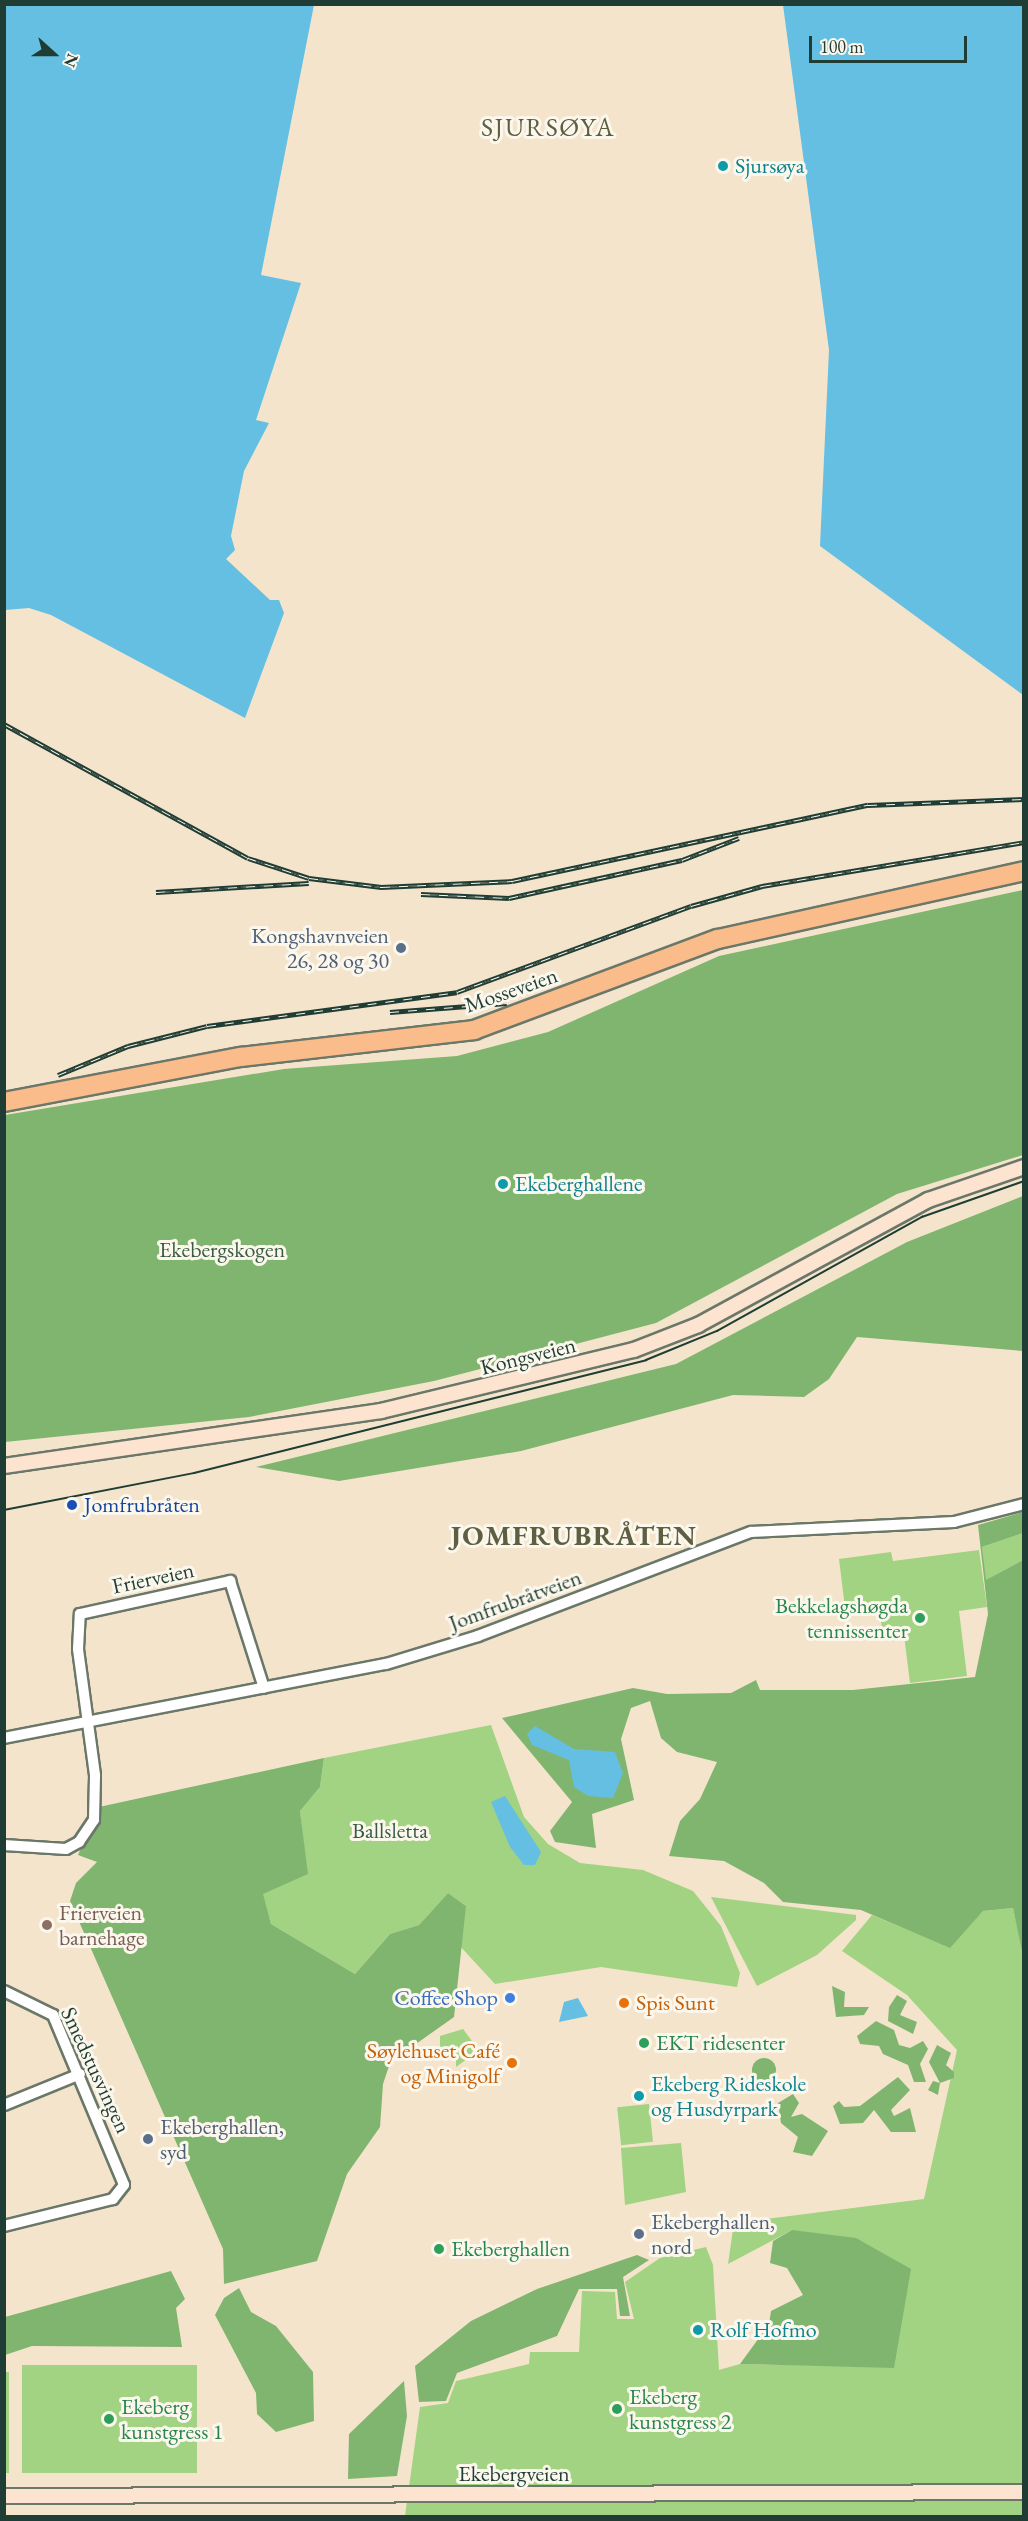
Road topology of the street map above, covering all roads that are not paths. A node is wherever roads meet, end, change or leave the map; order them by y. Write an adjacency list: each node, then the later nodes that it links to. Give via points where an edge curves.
1 (1023, 872): 2 (highway, Mosseveien, via 718,939 474,1030 241,1057)
2 (4, 1102)
3 (1023, 1167): 4 (main road, Kongsveien, via 919,1204 698,1325 634,1350 381,1411)
4 (4, 1466)
5 (1023, 1504): 6 (street, Jomfrubråtveien, via 954,1522 751,1532 454,1645)
6 (264, 1688): 7 (street, Jomfrubråtveien); 7 (street, Frierveien, via 230,1581 81,1614 78,1649)
7 (88, 1721): 8 (street, Jomfrubråtveien); 9 (street, via 96,1807 87,1833 73,1846 52,1851)
8 (4, 1738)
9 (4, 1845)
10 (4, 1991): 11 (street, Smedstusvingen, via 47,2007)
11 (80, 2074): 12 (street); 13 (street, Smedstusvingen, via 119,2169 122,2191 112,2199)
12 (4, 2105)
13 (4, 2226)
14 (1023, 2492): 15 (main road, Ekebergveien)
15 (4, 2496)

